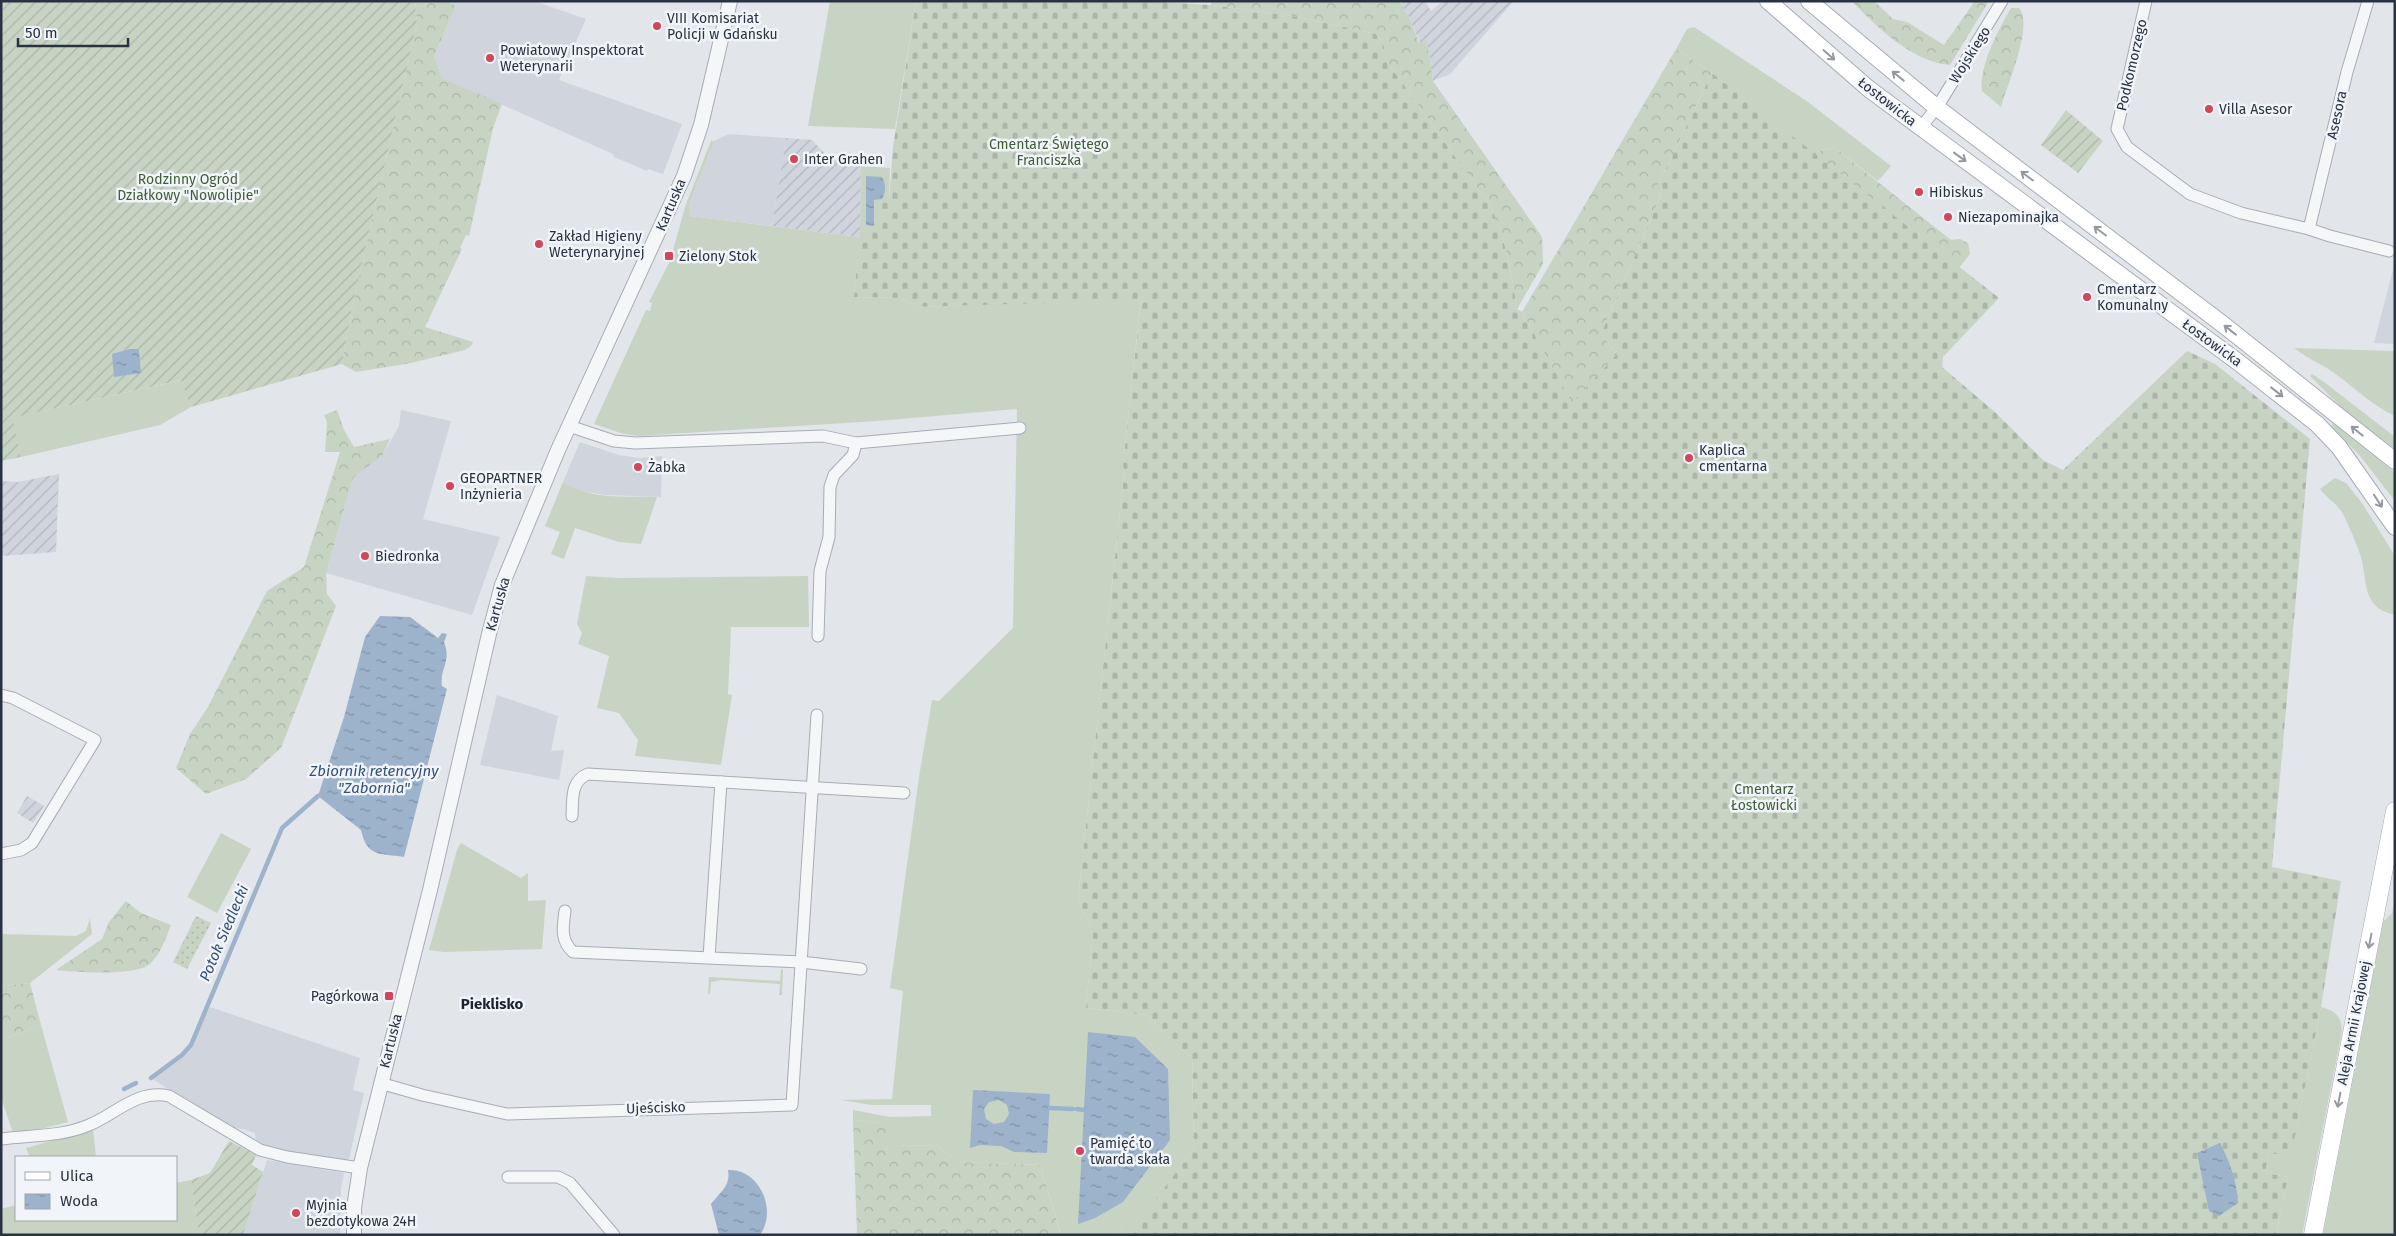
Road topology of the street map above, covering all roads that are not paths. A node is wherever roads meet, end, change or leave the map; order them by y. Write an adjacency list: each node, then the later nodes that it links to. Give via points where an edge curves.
1 (730, 1): 11 (street, Kartuska, via 701,125 684,176)
2 (1768, 1): 8 (main road, Łostowicka, one-way to 8, via 1869,89)
3 (1809, 1): 7 (main road, Łostowicka, one-way to 3)
4 (2002, 1): 7 (street, Wojskiego)
5 (2146, 1): 9 (street, Podkomorzego, via 2117,129 2127,147 2190,194 2241,213)
6 (2368, 1): 9 (street, Asesora)
7 (1936, 107): 8 (street, Wojskiego); 14 (main road, Łostowicka, one-way to 7, via 2225,326)
8 (1921, 128): 15 (main road, Łostowicka, one-way to 15, via 2317,424 2339,447)
9 (2309, 228): 10 (street)
10 (2389, 251)
11 (569, 426): 13 (street, via 614,441 635,443 823,436); 29 (street, Kartuska, via 502,586)
12 (1020, 428): 13 (street)
13 (856, 443): 16 (street, via 853,455 834,475 830,487 829,537 820,571)
14 (2395, 462)
15 (2395, 527)
16 (818, 636)
17 (1, 695): 24 (street, via 95,740 32,843 21,850)
18 (818, 715): 20 (street, Ujeścisko)
19 (720, 782): 20 (street); 23 (street, via 588,774 577,780); 26 (street)
20 (813, 787): 21 (street); 27 (street, Ujeścisko)
21 (904, 793)
22 (2395, 811): 35 (main road, Aleja Armii Krajowej, one-way to 35)
23 (572, 816)
24 (1, 854)
25 (565, 911): 26 (street, via 562,935 573,952)
26 (710, 957): 27 (street)
27 (801, 962): 28 (street); 29 (street, Ujeścisko, via 792,1105 507,1114)
28 (861, 969)
29 (380, 1084): 31 (street, Kartuska)
30 (1, 1139): 31 (street, via 47,1135 89,1125 136,1098 161,1094 170,1096 260,1150)
31 (360, 1168): 33 (street, Kartuska)
32 (508, 1177): 34 (street, via 558,1177 570,1183)
33 (354, 1235)
34 (614, 1235)
35 (2313, 1235)

